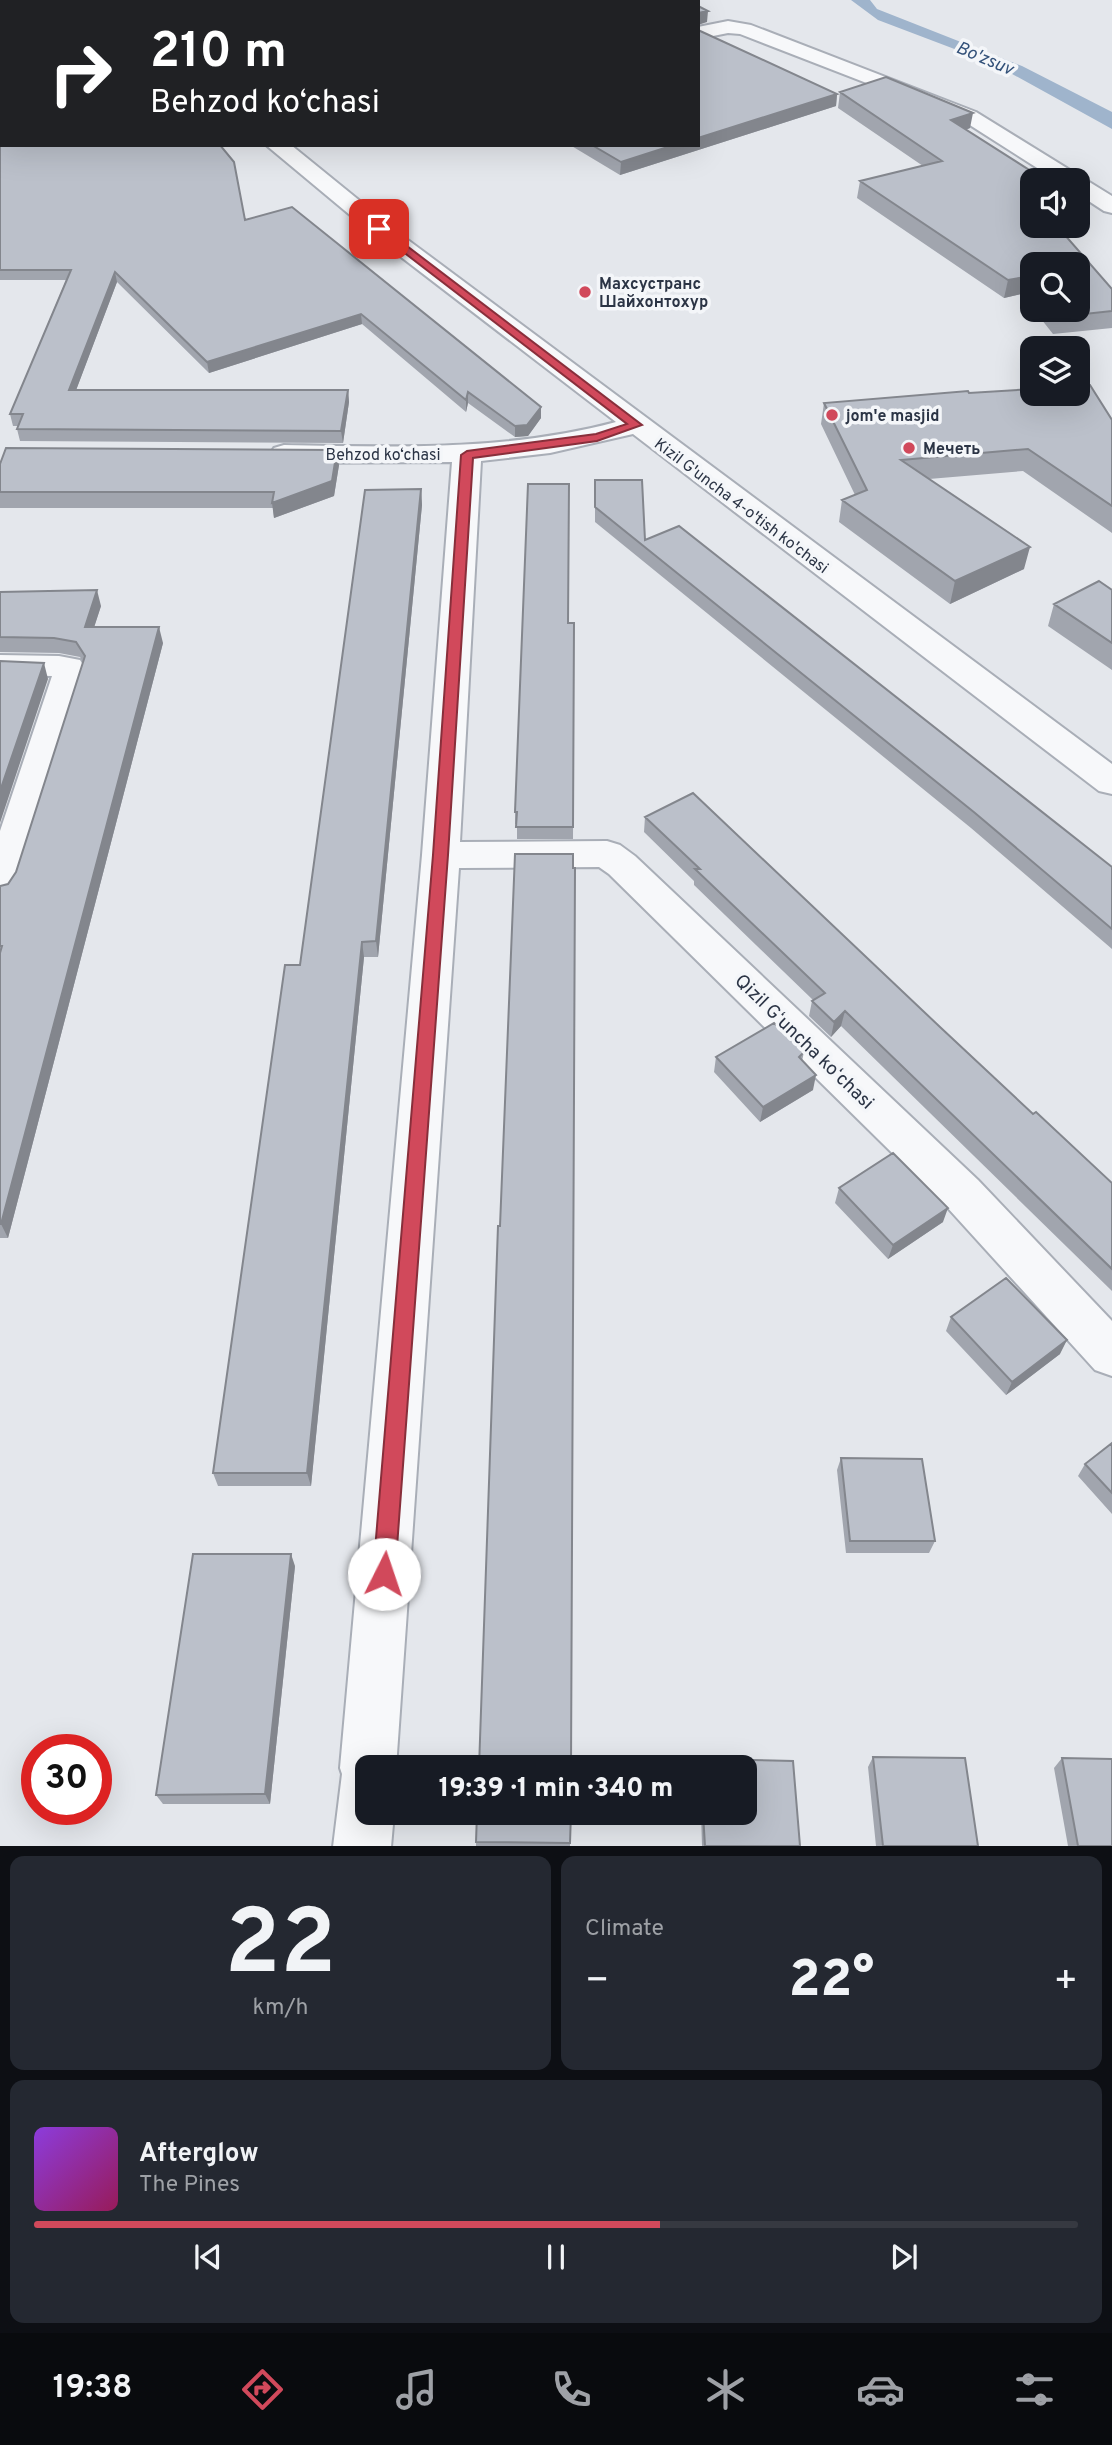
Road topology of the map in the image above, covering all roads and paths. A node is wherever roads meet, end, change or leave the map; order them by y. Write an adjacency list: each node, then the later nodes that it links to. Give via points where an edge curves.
1 (700, 33): 3 (street, via 744,29 969,116)
2 (279, 147): 6 (street, Kizil G'uncha 4-o'tish ko'chasi)
3 (1052, 168)
4 (1090, 192): 5 (street)
5 (1112, 206)
6 (636, 425): 8 (street, Behzod ko‘chasi, via 597,438); 10 (street, Kizil G'uncha 4-o'tish ko'chasi)
7 (261, 454): 8 (street, Behzod ko‘chasi)
8 (467, 455): 11 (street)
9 (0, 666): 12 (street, via 59,666 70,671)
10 (1112, 782)
11 (441, 855): 13 (street, Qizil Gʻuncha koʻchasi, via 607,854 622,865 962,1193); 14 (street)
12 (0, 887)
13 (1112, 1354)
14 (370, 1755)
15 (364, 1825): 16 (street)
16 (362, 1846)

